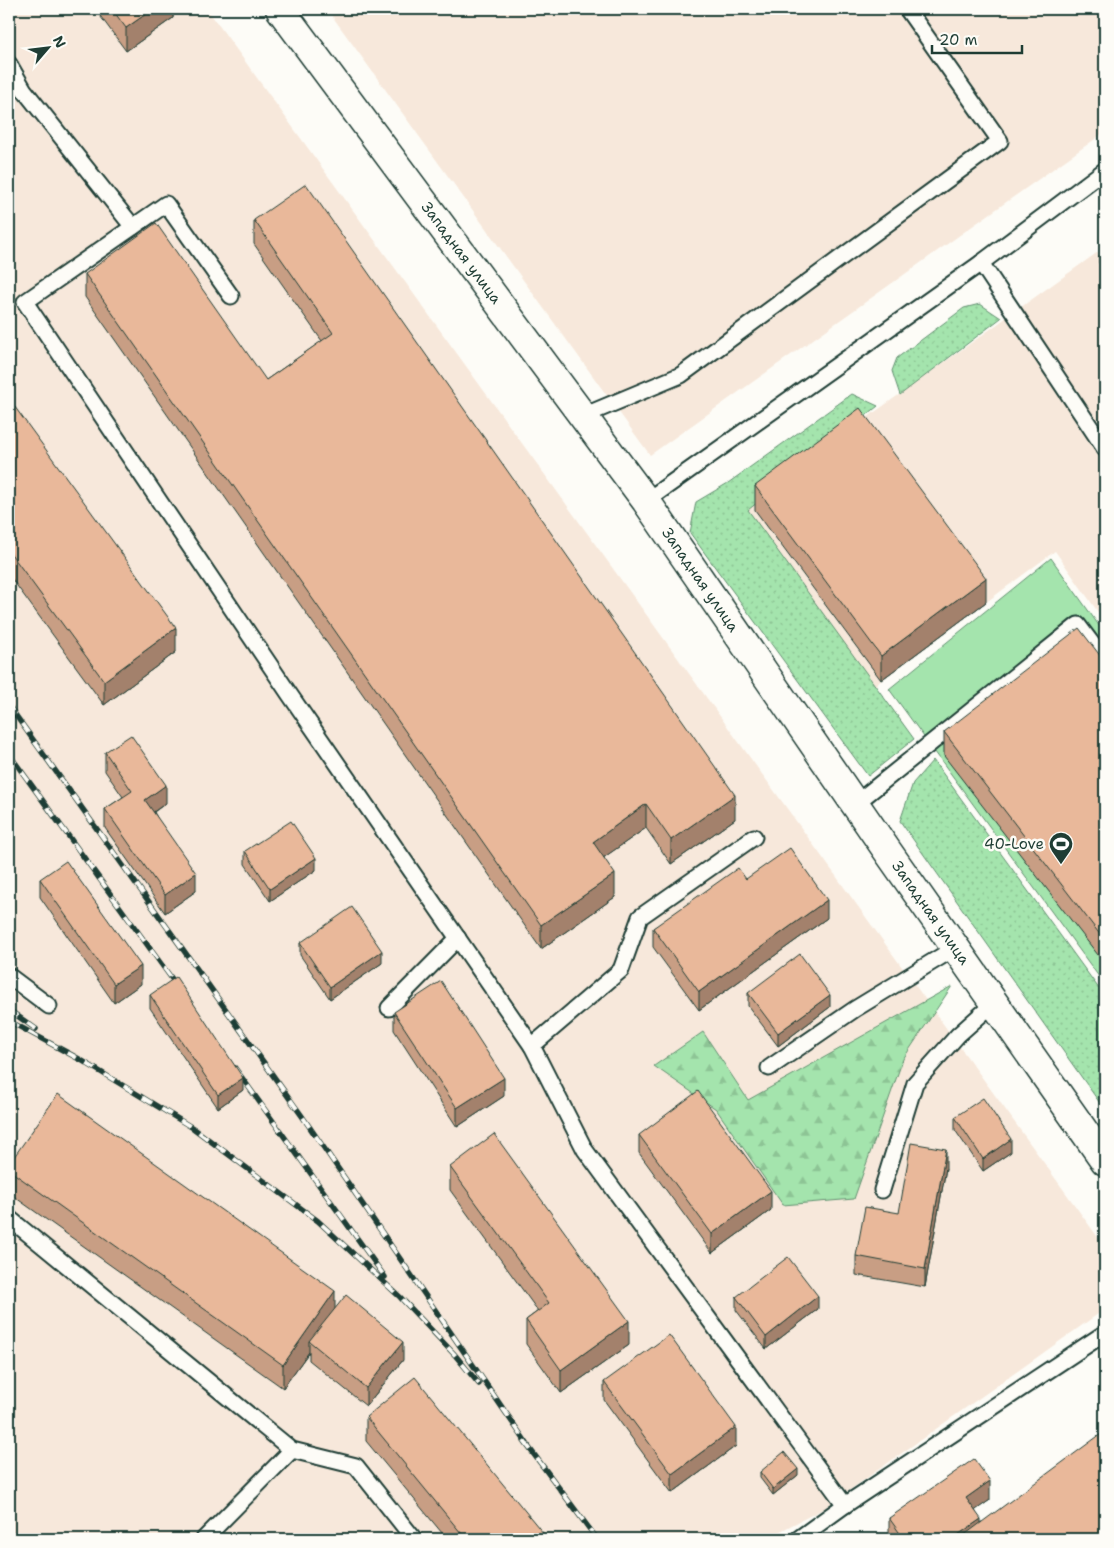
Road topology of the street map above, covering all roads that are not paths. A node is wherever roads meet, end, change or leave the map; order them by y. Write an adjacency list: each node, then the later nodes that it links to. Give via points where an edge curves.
1 (280, 9): 8 (street, Западная улица)
2 (907, 9): 8 (lane, via 1000,141 681,375)
3 (9, 64): 5 (lane, via 24,90)
4 (1105, 170): 6 (lane)
5 (133, 227): 7 (lane, via 166,204); 14 (lane, via 25,302)
6 (981, 263): 9 (lane); 10 (lane)
7 (231, 296)
8 (583, 416): 10 (street, Западная улица)
9 (1105, 449)
10 (646, 501): 12 (street, Западная улица)
11 (1105, 662): 12 (lane, via 1078,625)
12 (856, 804): 15 (street, Западная улица)
13 (754, 837): 20 (lane, via 640,917 621,970)
14 (458, 938): 19 (lane); 20 (lane)
15 (955, 948): 17 (street, Западная улица); 21 (lane, via 855,1009)
16 (9, 976): 18 (lane)
17 (994, 1003): 22 (street, Западная улица); 23 (lane, via 958,1035 915,1083)
18 (49, 1006)
19 (389, 1008)
20 (532, 1046): 27 (lane, via 585,1150)
21 (769, 1068)
22 (1105, 1161)
23 (882, 1190)
24 (9, 1218): 26 (lane)
25 (1105, 1333): 27 (lane)
26 (292, 1450): 28 (lane); 29 (lane, via 356,1466)
27 (845, 1505): 30 (lane)
28 (204, 1539)
29 (414, 1539)
30 (798, 1539)

